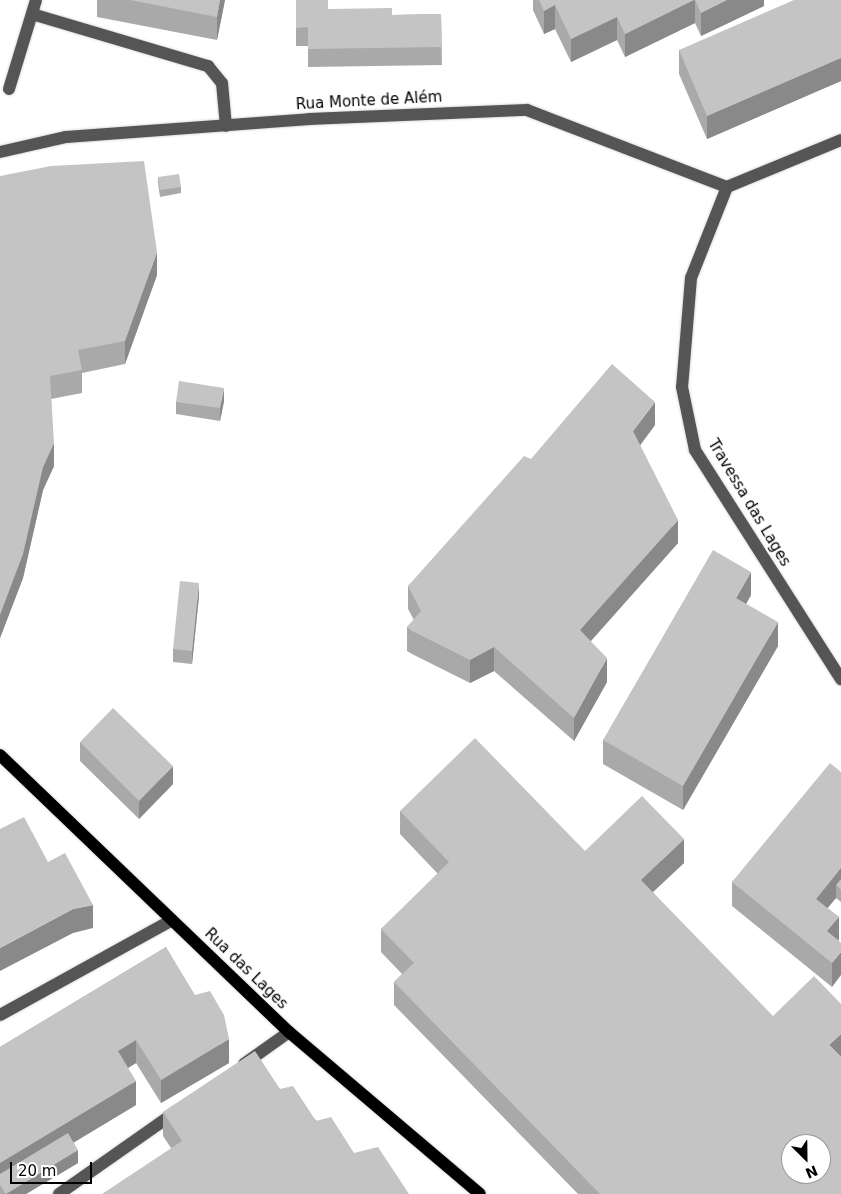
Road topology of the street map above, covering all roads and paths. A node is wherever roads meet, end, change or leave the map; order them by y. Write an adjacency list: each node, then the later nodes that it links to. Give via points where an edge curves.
1 (36, 0): 2 (street)
2 (32, 14): 3 (street); 4 (street, via 208,66 222,83)
3 (9, 88)
4 (226, 126): 6 (street, Rua Monte de Além, via 66,137); 7 (street, Rua Monte de Além, via 527,110)
5 (841, 140): 7 (street)
6 (0, 152)
7 (727, 187): 8 (street, Travessa das Lages, via 691,278 682,387 695,450)
8 (841, 680)
9 (0, 755): 10 (main road, Rua das Lages)
10 (172, 920): 11 (street); 12 (main road, Rua das Lages)
11 (0, 1015)
12 (289, 1032): 13 (street); 16 (main road, Rua das Lages)
13 (234, 1071)
14 (186, 1105): 15 (street)
15 (59, 1194)
16 (480, 1194)

